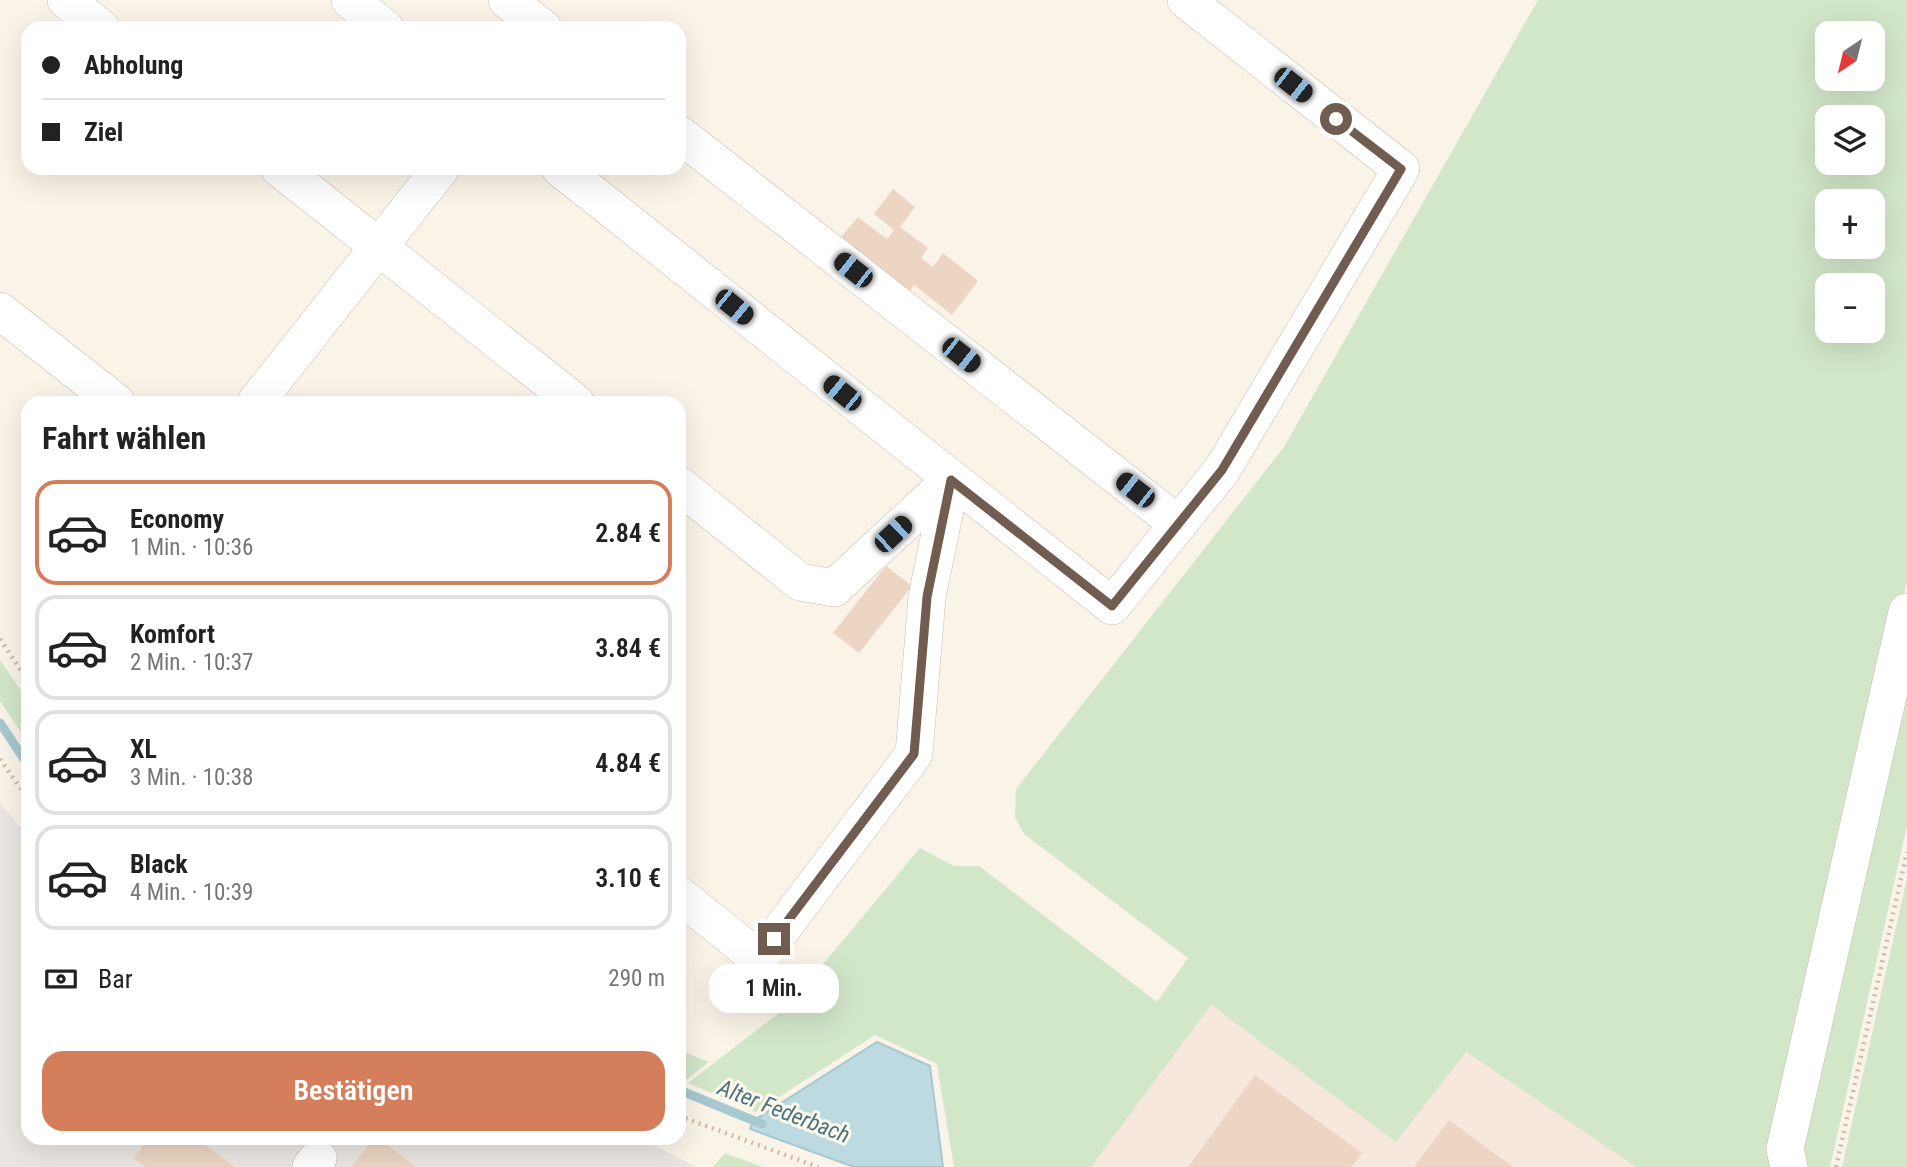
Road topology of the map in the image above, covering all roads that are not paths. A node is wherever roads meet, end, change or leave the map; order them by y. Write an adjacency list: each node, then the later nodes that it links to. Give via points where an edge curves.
1 (65, 0): 5 (lane)
2 (350, 0): 6 (lane)
3 (507, 0): 7 (lane)
4 (1186, 0): 19 (lane, via 1401,169 1222,470)
5 (92, 21)
6 (376, 21)
7 (534, 21)
8 (686, 139): 19 (lane)
9 (288, 175): 12 (lane)
10 (436, 175): 12 (lane)
11 (569, 175): 17 (lane)
12 (379, 246): 15 (lane); 16 (lane)
13 (0, 311): 14 (lane)
14 (108, 396)
15 (261, 396)
16 (567, 396)
17 (951, 480): 18 (lane, via 834,588 800,582); 19 (lane, via 1112,606); 21 (lane, via 927,597 914,754 759,959)
18 (686, 491)
19 (1178, 524)
20 (1907, 612): 22 (lane, via 1785,1149)
21 (686, 901)
22 (1789, 1167)

